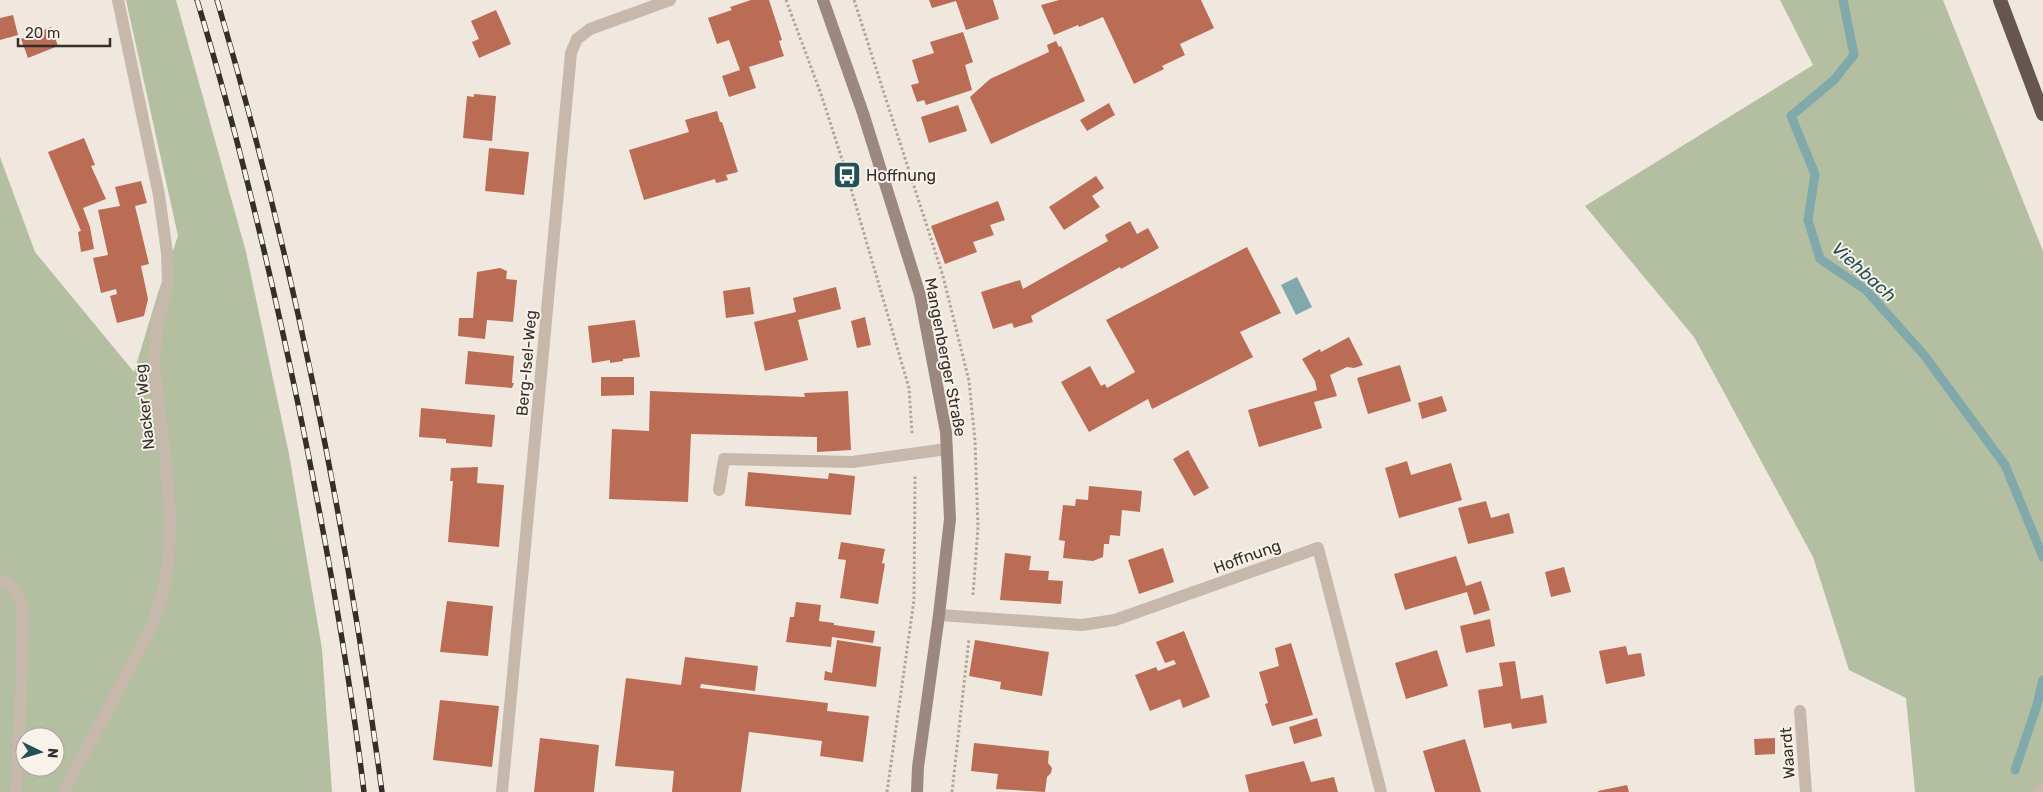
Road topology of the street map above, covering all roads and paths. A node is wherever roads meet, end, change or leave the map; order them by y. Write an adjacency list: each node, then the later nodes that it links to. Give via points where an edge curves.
1 (118, 0): 15 (street, Nacker Weg, via 159,195 167,253 168,283 158,320 155,374 170,518 168,566 151,628)
2 (670, 0): 16 (street, Berg-Isel-Weg, via 590,29 577,39 571,54)
3 (786, 0): 8 (path, via 848,175 909,388)
4 (823, 0): 7 (main road, Mangenberger Straße, via 863,113 920,295)
5 (2000, 0): 6 (highway)
6 (2043, 114)
7 (947, 449): 8 (street); 11 (main road, Mangenberger Straße, via 950,519)
8 (914, 452): 9 (street, via 852,462 724,458); 17 (path, via 914,600)
9 (719, 490)
10 (0, 580): 14 (street, via 15,590 23,613)
11 (939, 615): 18 (main road, Mangenberger Straße); 19 (street, Hoffnung, via 1082,625 1115,620 1318,548)
12 (1800, 711): 20 (street, Waardt)
13 (2043, 789): 21 (street)
14 (16, 792)
15 (64, 792)
16 (502, 792)
17 (888, 792)
18 (916, 792)
19 (1381, 792)
20 (1806, 792)
21 (2038, 792)

